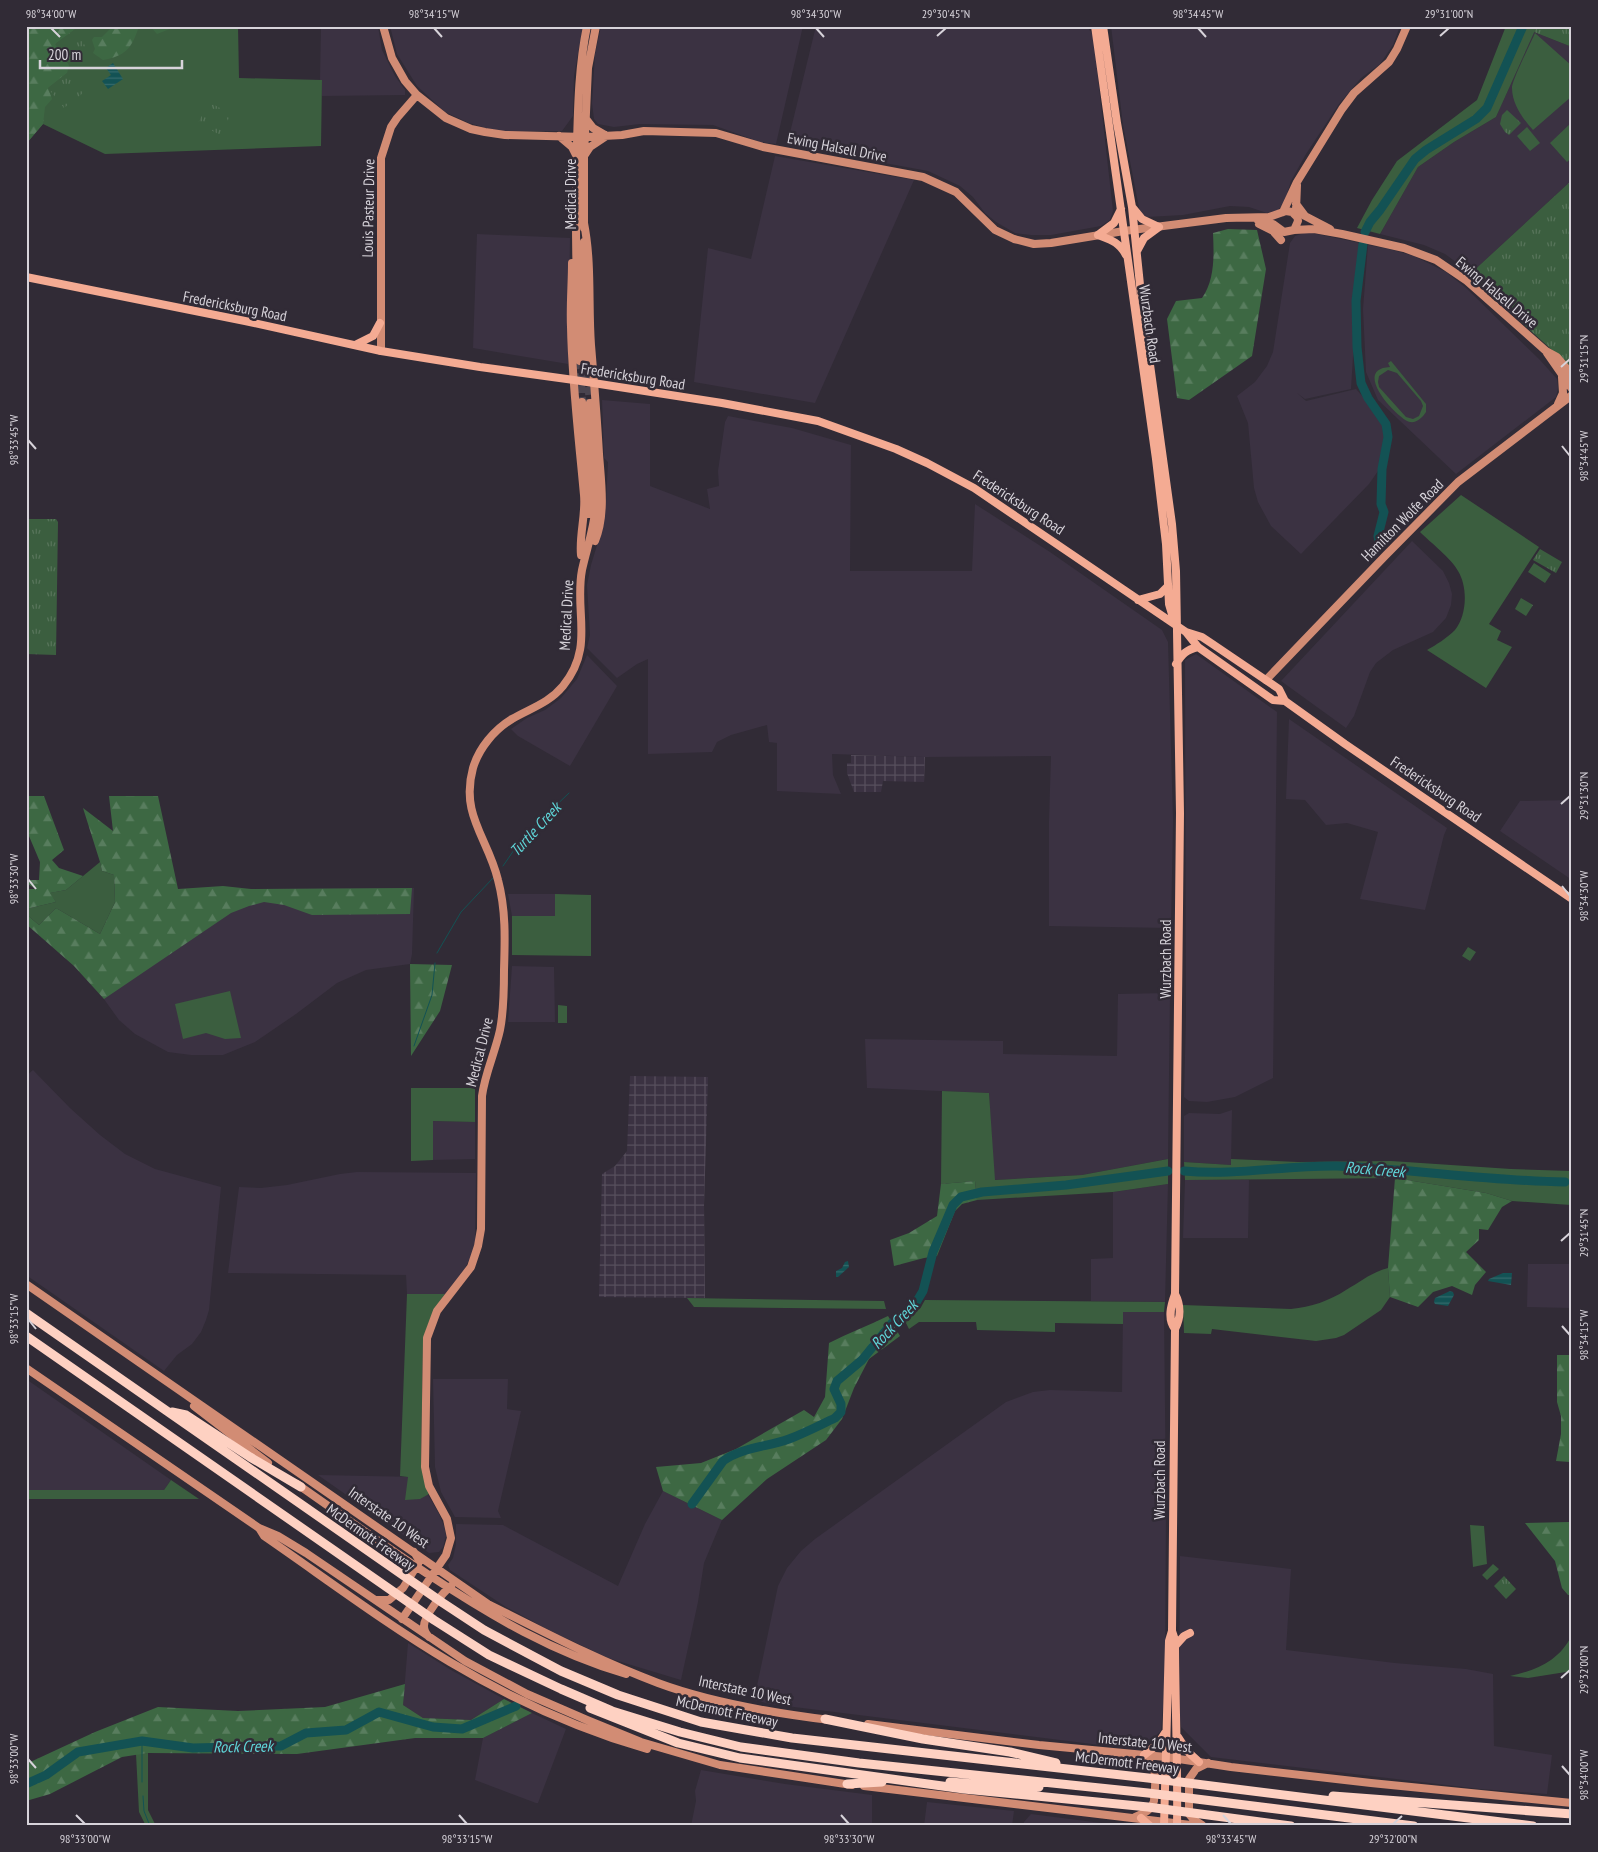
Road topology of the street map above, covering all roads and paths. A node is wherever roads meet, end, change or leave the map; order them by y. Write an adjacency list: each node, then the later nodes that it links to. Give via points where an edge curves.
1 (383, 26): 10 (street, via 392,58)
2 (587, 26): 11 (street, Medical Drive, via 580,67)
3 (596, 26): 12 (street, Medical Drive, via 588,68)
4 (1091, 26): 9 (main road)
5 (1095, 26): 9 (main road, Wurzbach Road)
6 (1103, 26): 9 (main road, Wurzbach Road)
7 (1109, 26): 9 (main road)
8 (1407, 26): 17 (street, via 1389,62 1348,101)
9 (1101, 37): 19 (main road, Wurzbach Road); 20 (main road, Wurzbach Road)
10 (417, 95): 13 (street, Ewing Halsell Drive, via 446,118 472,129 498,135); 38 (street, Louis Pasteur Drive, via 391,127 381,158)
11 (577, 120): 13 (street, via 570,130); 15 (street, Medical Drive)
12 (586, 120): 14 (street); 15 (street, Medical Drive)
13 (559, 136): 15 (street, Ewing Halsell Drive); 16 (street)
14 (606, 136): 15 (street, Ewing Halsell Drive); 16 (street); 33 (street, Ewing Halsell Drive, via 644,131 716,134 763,147 923,177 956,192 996,230 1014,239 1051,243)
15 (581, 137): 16 (street, Medical Drive)
16 (580, 156): 25 (street, Medical Drive); 28 (street, Medical Drive)
17 (1297, 182): 18 (street); 21 (street)
18 (1296, 204): 23 (street); 32 (street, via 1305,216)
19 (1132, 207): 26 (main road, via 1139,217); 29 (main road, Wurzbach Road)
20 (1121, 209): 31 (main road, Wurzbach Road); 33 (main road, via 1114,223)
21 (1282, 213): 22 (street, Ewing Halsell Drive, via 1269,217); 23 (street, Ewing Halsell Drive, via 1289,211); 27 (street, via 1277,219)
22 (1241, 217): 24 (street, Ewing Halsell Drive); 26 (street, Ewing Halsell Drive)
23 (1297, 217): 30 (street, via 1298,224); 32 (street, Ewing Halsell Drive, via 1311,225)
24 (1250, 219): 27 (street, Ewing Halsell Drive); 34 (street, via 1273,231)
25 (584, 224): 28 (street, Medical Drive, via 583,362); 44 (street, via 590,261)
26 (1159, 227): 29 (street, Ewing Halsell Drive); 35 (main road, via 1144,238)
27 (1278, 227): 30 (street, Ewing Halsell Drive, via 1284,232)
28 (576, 228): 43 (street, via 571,323)
29 (1134, 230): 31 (street, Ewing Halsell Drive); 35 (main road, Wurzbach Road)
30 (1294, 230): 32 (street, Ewing Halsell Drive)
31 (1124, 231): 33 (street, Ewing Halsell Drive); 36 (main road, Wurzbach Road)
32 (1338, 232): 41 (street, Ewing Halsell Drive, via 1404,248 1436,260 1466,281)
33 (1098, 235): 36 (main road, via 1118,244)
34 (1281, 240)
35 (1136, 254): 52 (main road, Wurzbach Road, via 1172,524)
36 (1127, 258): 50 (main road, Wurzbach Road, via 1156,459)
37 (26, 277): 39 (main road, Fredericksburg Road)
38 (380, 323): 39 (main road, via 373,336); 40 (street, Louis Pasteur Drive)
39 (355, 345): 40 (main road, Fredericksburg Road)
40 (381, 350): 43 (main road, Fredericksburg Road)
41 (1567, 371): 42 (street, Ewing Halsell Drive); 45 (street, Ewing Halsell Drive); 47 (street, via 1563,393)
42 (1572, 375)
43 (576, 380): 44 (main road, Fredericksburg Road); 48 (street, via 585,511)
44 (594, 383): 49 (street, via 601,505 596,536); 51 (main road, Fredericksburg Road, via 818,421 896,449 927,462 981,493)
45 (1572, 389)
46 (1572, 395): 47 (street, Hamilton Wolfe Road)
47 (1556, 407): 56 (street, Hamilton Wolfe Road, via 1453,487)
48 (581, 555): 49 (street, Medical Drive); 49 (street, Medical Drive, via 590,498 586,402 596,503)
49 (582, 570): 69 (street, Medical Drive, via 582,638 573,670 563,686 546,702 512,719 491,736 476,760 470,784 475,826 492,861 504,908 503,1011 482,1096 481,1228 478,1246 471,1267 437,1311 426,1347 425,1467 429,1486 447,1519 450,1533 449,1548)
50 (1168, 586): 51 (main road, via 1160,594); 52 (main road, Wurzbach Road)
51 (1138, 600): 52 (main road, Fredericksburg Road)
52 (1175, 625): 53 (main road, Fredericksburg Road); 55 (main road, Wurzbach Road)
53 (1186, 632): 54 (main road, Fredericksburg Road); 56 (main road, Fredericksburg Road, via 1202,637)
54 (1198, 647): 55 (main road, via 1182,654); 57 (main road, Fredericksburg Road)
55 (1176, 664): 73 (main road, Wurzbach Road, via 1180,822 1175,1294 1171,1304 1171,1324 1175,1329)
56 (1266, 680): 57 (main road); 58 (main road, Fredericksburg Road, via 1279,689)
57 (1250, 683): 58 (main road, Fredericksburg Road, via 1273,700)
58 (1285, 700): 59 (main road, Fredericksburg Road)
59 (1572, 899)
60 (26, 1284): 64 (street, Interstate 10 West)
61 (26, 1313): 65 (highway, McDermott Freeway)
62 (26, 1336): 78 (highway, McDermott Freeway, via 434,1620 489,1655)
63 (26, 1368): 67 (street)
64 (165, 1381): 66 (street, via 213,1422); 68 (street, Interstate 10 West)
65 (166, 1411): 66 (highway, via 186,1415); 88 (highway, McDermott Freeway, via 484,1630 561,1671 618,1696 701,1722 754,1733)
66 (301, 1487): 77 (street, via 501,1621 598,1666)
67 (259, 1528): 71 (street, via 306,1553); 87 (street, via 264,1536 449,1662 512,1696 617,1740 696,1762)
68 (414, 1552): 69 (street, Interstate 10 West); 71 (street, via 418,1564 403,1588 389,1600)
69 (435, 1571): 70 (street, Interstate 10 West); 72 (street, Medical Drive)
70 (464, 1587): 75 (street, via 453,1585 444,1591 424,1623); 77 (street, Interstate 10 West, via 488,1604 555,1638)
71 (374, 1599): 72 (street)
72 (404, 1616): 75 (street)
73 (1172, 1631): 76 (main road, Wurzbach Road); 80 (main road, Wurzbach Road, via 1168,1642)
74 (1190, 1633): 76 (main road)
75 (429, 1637): 87 (street, via 491,1676 540,1700 641,1742)
76 (1175, 1646): 81 (main road, Wurzbach Road)
77 (659, 1684): 79 (street, Interstate 10 West, via 716,1700)
78 (561, 1689): 90 (highway, McDermott Freeway, via 680,1732 741,1747); 100 (highway, via 591,1708 678,1743 740,1758 964,1789 1148,1807)
79 (824, 1719): 82 (street, Interstate 10 West); 88 (highway, via 1010,1752)
80 (1166, 1731): 82 (main road, via 1158,1744); 83 (main road, Wurzbach Road)
81 (1177, 1736): 84 (main road, Wurzbach Road); 85 (main road)
82 (1142, 1755): 83 (street, Interstate 10 West); 94 (street, via 1154,1770 1154,1801)
83 (1166, 1757): 84 (street, Interstate 10 West); 95 (main road, Wurzbach Road)
84 (1178, 1758): 85 (street, Interstate 10 West); 96 (main road, Wurzbach Road)
85 (1199, 1762): 86 (street, Interstate 10 West)
86 (1208, 1763): 92 (street, Interstate 10 West); 99 (street, via 1189,1779 1189,1814)
87 (720, 1765): 89 (street)
88 (1086, 1770): 91 (highway, McDermott Freeway)
89 (847, 1784): 90 (highway, via 948,1782 1012,1787); 94 (street)
90 (1084, 1787): 101 (highway, McDermott Freeway)
91 (1265, 1793): 93 (highway); 102 (highway, McDermott Freeway)
92 (1572, 1804)
93 (1572, 1814)
94 (1137, 1818): 95 (street); 97 (main road)
95 (1164, 1823): 96 (street)
96 (1177, 1824): 98 (street)
97 (1150, 1826)
98 (1199, 1826)
99 (1203, 1826)
100 (1291, 1826)
101 (1414, 1826)
102 (1533, 1826)

